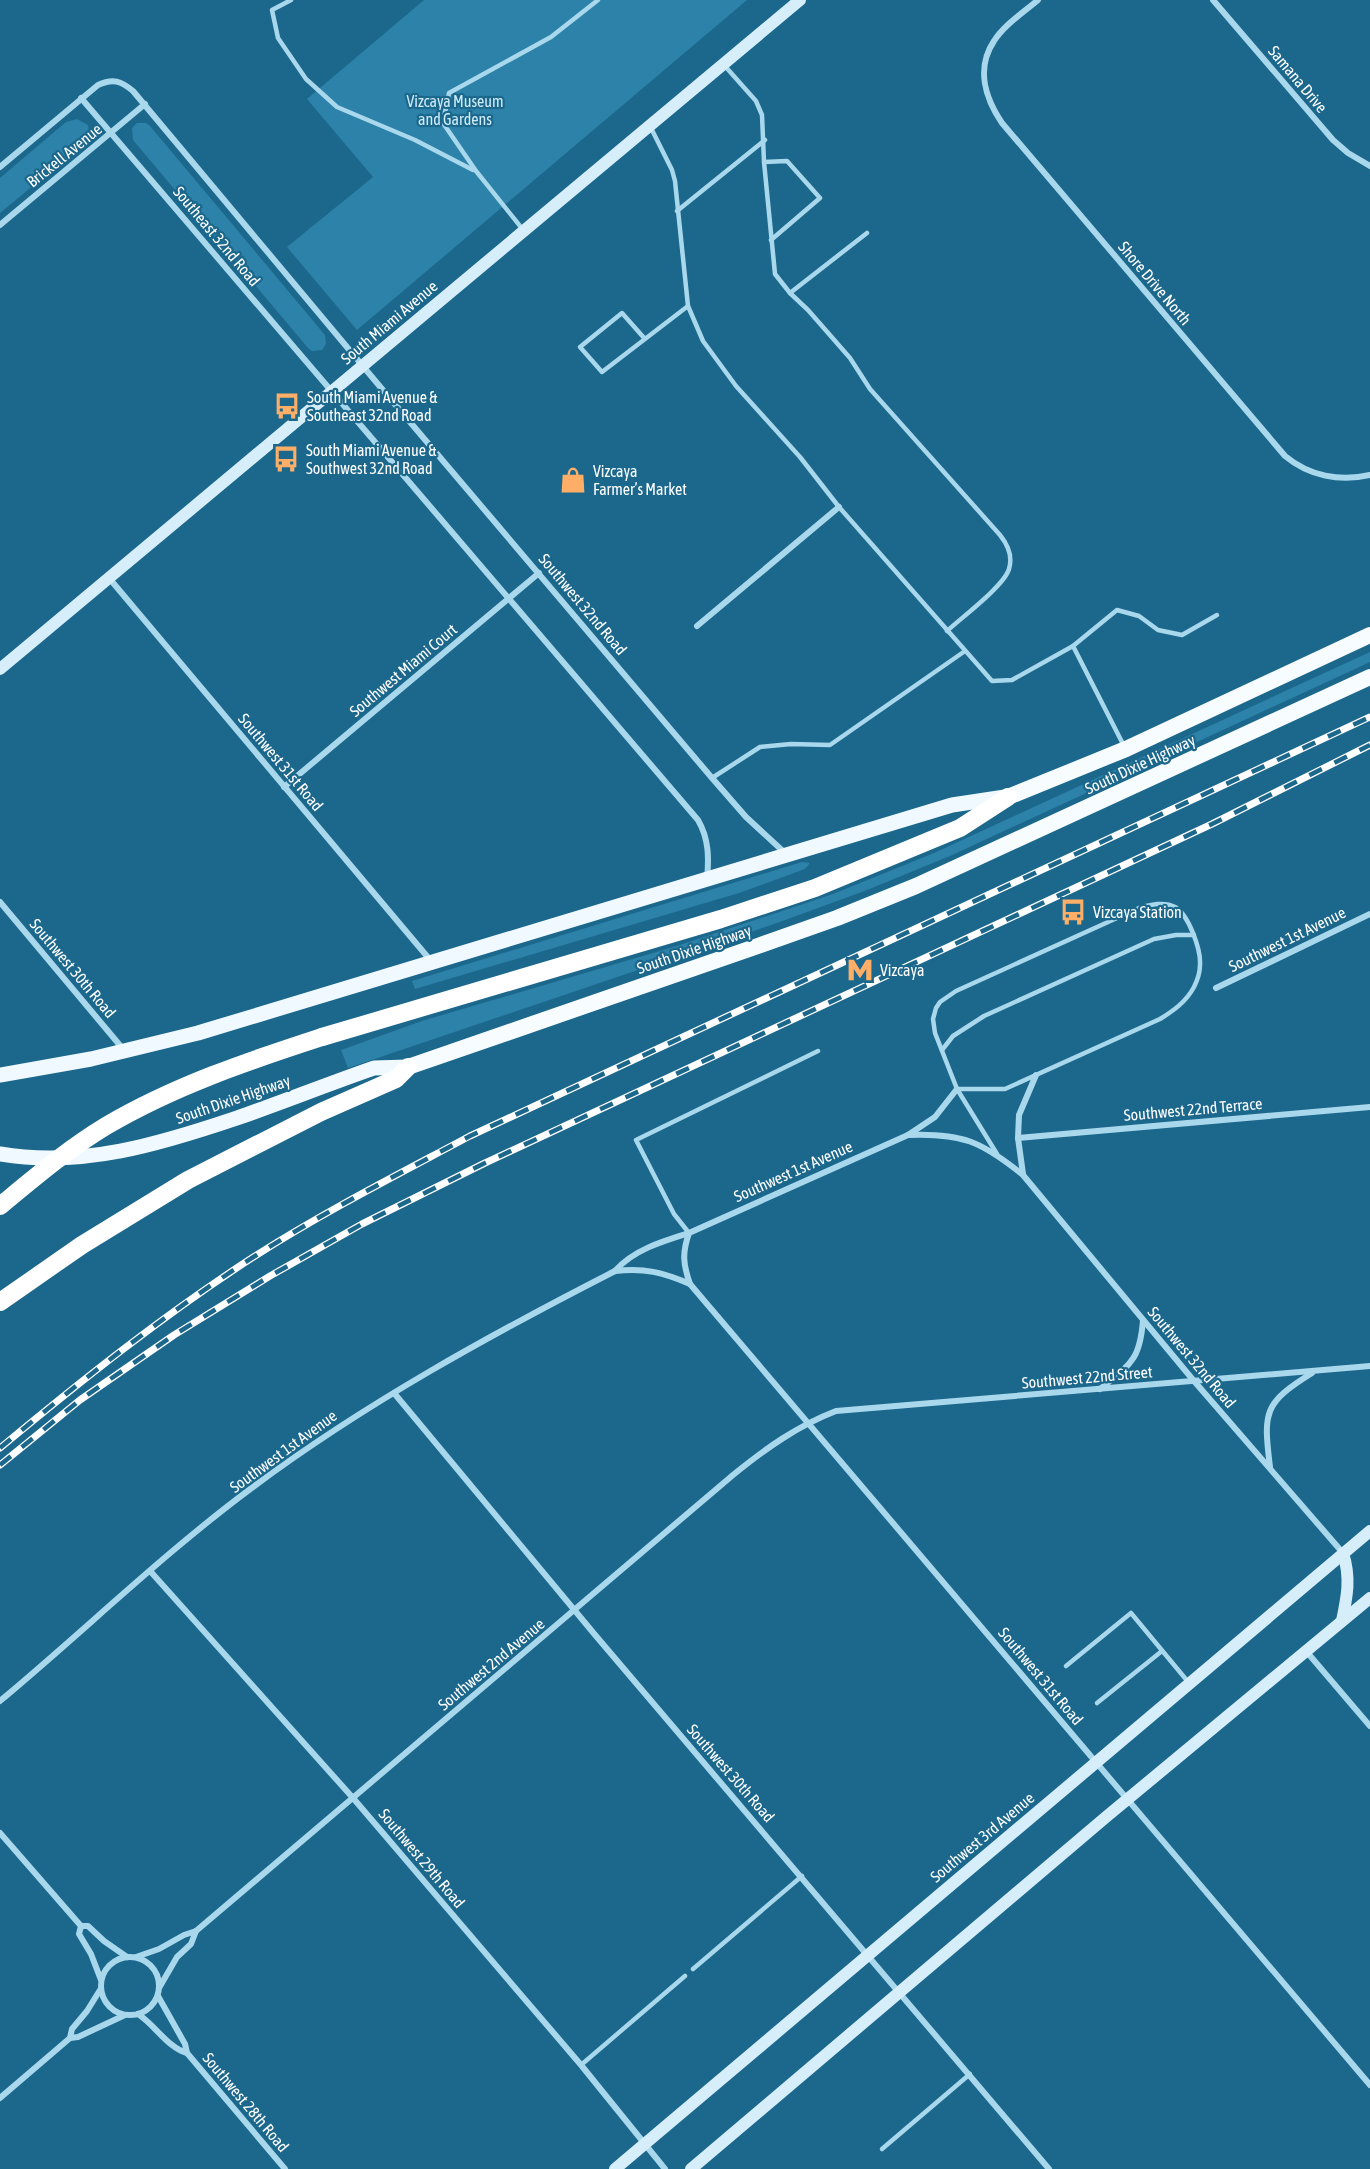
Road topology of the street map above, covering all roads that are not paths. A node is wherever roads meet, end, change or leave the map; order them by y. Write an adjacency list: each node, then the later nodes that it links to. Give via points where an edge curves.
1 (291, 0): 16 (lane, via 272,10 278,38 306,79 337,107)
2 (598, 0): 16 (lane, via 551,37 449,93 443,123)
3 (800, 0): 6 (main road, South Miami Avenue)
4 (1038, 0): 27 (street, Shore Drive North, via 994,39 984,64 987,97 1002,123 1285,456 1304,469 1335,478)
5 (1213, 0): 14 (street, Samana Drive, via 1326,132 1348,153)
6 (724, 65): 10 (main road, South Miami Avenue); 12 (lane, via 756,101)
7 (115, 80): 8 (street, Brickell Avenue, via 98,85); 9 (street, Southeast 32nd Road, via 134,91)
8 (81, 98): 11 (street, Southeast 32nd Road); 15 (street, Brickell Avenue)
9 (145, 104): 11 (street, Brickell Avenue); 25 (street, Southeast 32nd Road)
10 (650, 126): 17 (lane, via 672,170); 19 (main road, South Miami Avenue)
11 (112, 132): 18 (street, Brickell Avenue); 26 (street, Southeast 32nd Road)
12 (765, 140): 13 (lane); 17 (lane)
13 (764, 162): 21 (lane); 21 (lane, via 787,161 820,198)
14 (1370, 166)
15 (0, 167)
16 (476, 171): 19 (lane)
17 (677, 210): 23 (lane)
18 (0, 225)
19 (524, 231): 25 (main road, South Miami Avenue)
20 (867, 233): 22 (lane)
21 (771, 240): 22 (lane, via 775,274)
22 (790, 293): 34 (lane, via 1005,542 1010,553 1009,570 1001,583)
23 (688, 306): 24 (lane); 28 (lane, via 715,359)
24 (645, 339): 24 (lane, via 602,372 580,346 622,313)
25 (362, 366): 26 (main road, South Miami Avenue); 29 (street, Southwest 32nd Road)
26 (331, 392): 30 (main road, South Miami Avenue); 31 (street)
27 (1370, 475)
28 (839, 507): 33 (street); 34 (lane)
29 (539, 573): 31 (street, Southwest Miami Court); 41 (street, Southwest 32nd Road)
30 (109, 577): 38 (main road, South Miami Avenue); 42 (street, Southwest 31st Road)
31 (508, 598): 42 (street, Southwest Miami Court); 45 (street, via 698,820 708,848)
32 (1217, 615): 36 (lane, via 1182,635 1158,630 1139,616 1117,610)
33 (697, 626)
34 (947, 631): 37 (lane)
35 (1370, 635): 40 (highway, South Dixie Highway)
36 (1073, 646): 37 (lane, via 1012,680 1002,681 992,681); 40 (lane)
37 (965, 651): 41 (lane, via 830,745 760,747)
38 (0, 669)
39 (1370, 677): 54 (highway, South Dixie Highway, via 916,886 817,925)
40 (1126, 749): 43 (highway, South Dixie Highway)
41 (712, 778): 44 (street, Southwest 32nd Road, via 746,817)
42 (284, 787): 49 (street, Southwest 31st Road)
43 (1008, 797): 44 (main road, South Dixie Highway, via 952,805); 66 (highway, bridge, via 960,828 815,888 322,1037 210,1075 137,1109 80,1143)
44 (788, 855): 45 (main road, South Dixie Highway)
45 (707, 880): 49 (main road, South Dixie Highway)
46 (0, 902): 53 (street, Southwest 30th Road)
47 (1370, 914): 50 (street, Southwest 1st Avenue)
48 (1194, 935): 51 (lane, via 1154,939 984,1016 953,1036); 51 (lane, via 1187,919 1175,907 1158,904 1139,908 965,986 936,1008 933,1019); 56 (lane, via 1200,953 1198,975 1191,992 1176,1008)
49 (432, 963): 53 (main road, South Dixie Highway)
50 (1216, 988)
51 (942, 1050): 57 (lane)
52 (818, 1051): 67 (lane, via 636,1140 674,1214)
53 (125, 1052): 55 (main road, South Dixie Highway)
54 (408, 1067): 63 (main road, South Dixie Highway, via 374,1068 156,1144 82,1156); 70 (highway, via 396,1079 321,1112 188,1180 82,1245)
55 (0, 1076)
56 (1036, 1076): 57 (lane, via 1005,1089); 60 (street, via 1018,1115)
57 (957, 1089): 59 (street, Southwest 1st Avenue, via 936,1117); 62 (lane)
58 (1370, 1107): 60 (street, Southwest 22nd Terrace)
59 (908, 1135): 62 (street, Southwest 1st Avenue, via 958,1137); 67 (street, Southwest 1st Avenue)
60 (1018, 1138): 65 (street)
61 (0, 1154): 63 (main road, South Dixie Highway)
62 (997, 1154): 65 (street, Southwest 32nd Road)
63 (21, 1157): 64 (main road)
64 (0, 1160)
65 (1023, 1175): 71 (street, Southwest 32nd Road)
66 (0, 1206)
67 (689, 1233): 68 (street, Southwest 1st Avenue, via 625,1260); 69 (street, via 683,1261)
68 (615, 1271): 69 (street, Southwest 1st Avenue, via 656,1271); 76 (street, Southwest 1st Avenue)
69 (690, 1284): 77 (street, Southwest 31st Road)
70 (0, 1302)
71 (1143, 1319): 74 (street, Southwest 32nd Road); 75 (street, via 1138,1351 1131,1364)
72 (1370, 1366): 73 (street, Southwest 22nd Street)
73 (1316, 1371): 74 (street, Southwest 22nd Street); 78 (street, via 1286,1390 1269,1412 1266,1437)
74 (1194, 1381): 75 (street, Southwest 22nd Street); 78 (street, Southwest 32nd Road)
75 (1100, 1389): 77 (street, Southwest 22nd Street, via 836,1411)
76 (394, 1393): 81 (street, Southwest 1st Avenue, via 251,1489); 83 (street, Southwest 30th Road)
77 (808, 1423): 83 (street, Southwest 2nd Avenue, via 760,1453); 92 (street, Southwest 31st Road)
78 (1270, 1468): 80 (street, Southwest 32nd Road)
79 (1370, 1531): 80 (main road, Southwest 3rd Avenue)
80 (1343, 1553): 84 (main road, via 1349,1588); 88 (main road, Southwest 3rd Avenue)
81 (151, 1572): 89 (street, Southwest 1st Avenue); 93 (street, Southwest 29th Road)
82 (1370, 1598): 84 (main road)
83 (575, 1611): 93 (street, Southwest 2nd Avenue); 96 (street, Southwest 30th Road)
84 (1342, 1621): 86 (main road)
85 (1162, 1651): 87 (lane, via 1131,1613); 88 (lane); 90 (lane)
86 (1306, 1651): 91 (street); 94 (main road)
87 (1066, 1666)
88 (1189, 1683): 92 (main road, Southwest 3rd Avenue)
89 (0, 1701)
90 (1097, 1703)
91 (1370, 1726)
92 (1096, 1762): 94 (street, Southwest 31st Road); 99 (main road, Southwest 3rd Avenue)
93 (353, 1798): 98 (street, Southwest 2nd Avenue); 112 (street, Southwest 29th Road)
94 (1128, 1800): 107 (main road); 114 (street, Southwest 31st Road)
95 (0, 1833): 97 (street)
96 (802, 1876): 99 (street, Southwest 30th Road); 102 (lane)
97 (81, 1926): 100 (street, via 88,1926); 104 (street, via 79,1934)
98 (196, 1932): 101 (street, Southwest 2nd Avenue); 106 (street, Southwest 2nd Avenue)
99 (867, 1956): 107 (street, Southwest 30th Road); 116 (main road, Southwest 3rd Avenue)
100 (127, 1957): 101 (street); 104 (street, via 110,1964)
101 (136, 1957): 106 (street, via 156,1972)
102 (693, 1969)
103 (686, 1976): 112 (lane)
104 (101, 1980): 105 (street)
105 (100, 1990): 109 (street, via 106,2004); 110 (street, via 72,2029)
106 (158, 1992): 108 (street, via 150,2007); 111 (street, Southwest 28th Road)
107 (899, 1993): 113 (street, Southwest 30th Road); 121 (main road)
108 (138, 2014): 109 (street); 111 (street, Southwest 28th Road, via 177,2051)
109 (124, 2015): 110 (street)
110 (70, 2038): 115 (street)
111 (187, 2053): 118 (street, Southwest 28th Road)
112 (580, 2065): 116 (street, Southwest 29th Road)
113 (970, 2074): 117 (lane); 122 (street, Southwest 30th Road)
114 (1370, 2085)
115 (0, 2098)
116 (645, 2143): 119 (main road, Southwest 3rd Avenue); 120 (street, Southwest 29th Road)
117 (882, 2149)
118 (285, 2169)
119 (615, 2169)
120 (666, 2169)
121 (691, 2169)
122 (1049, 2169)

